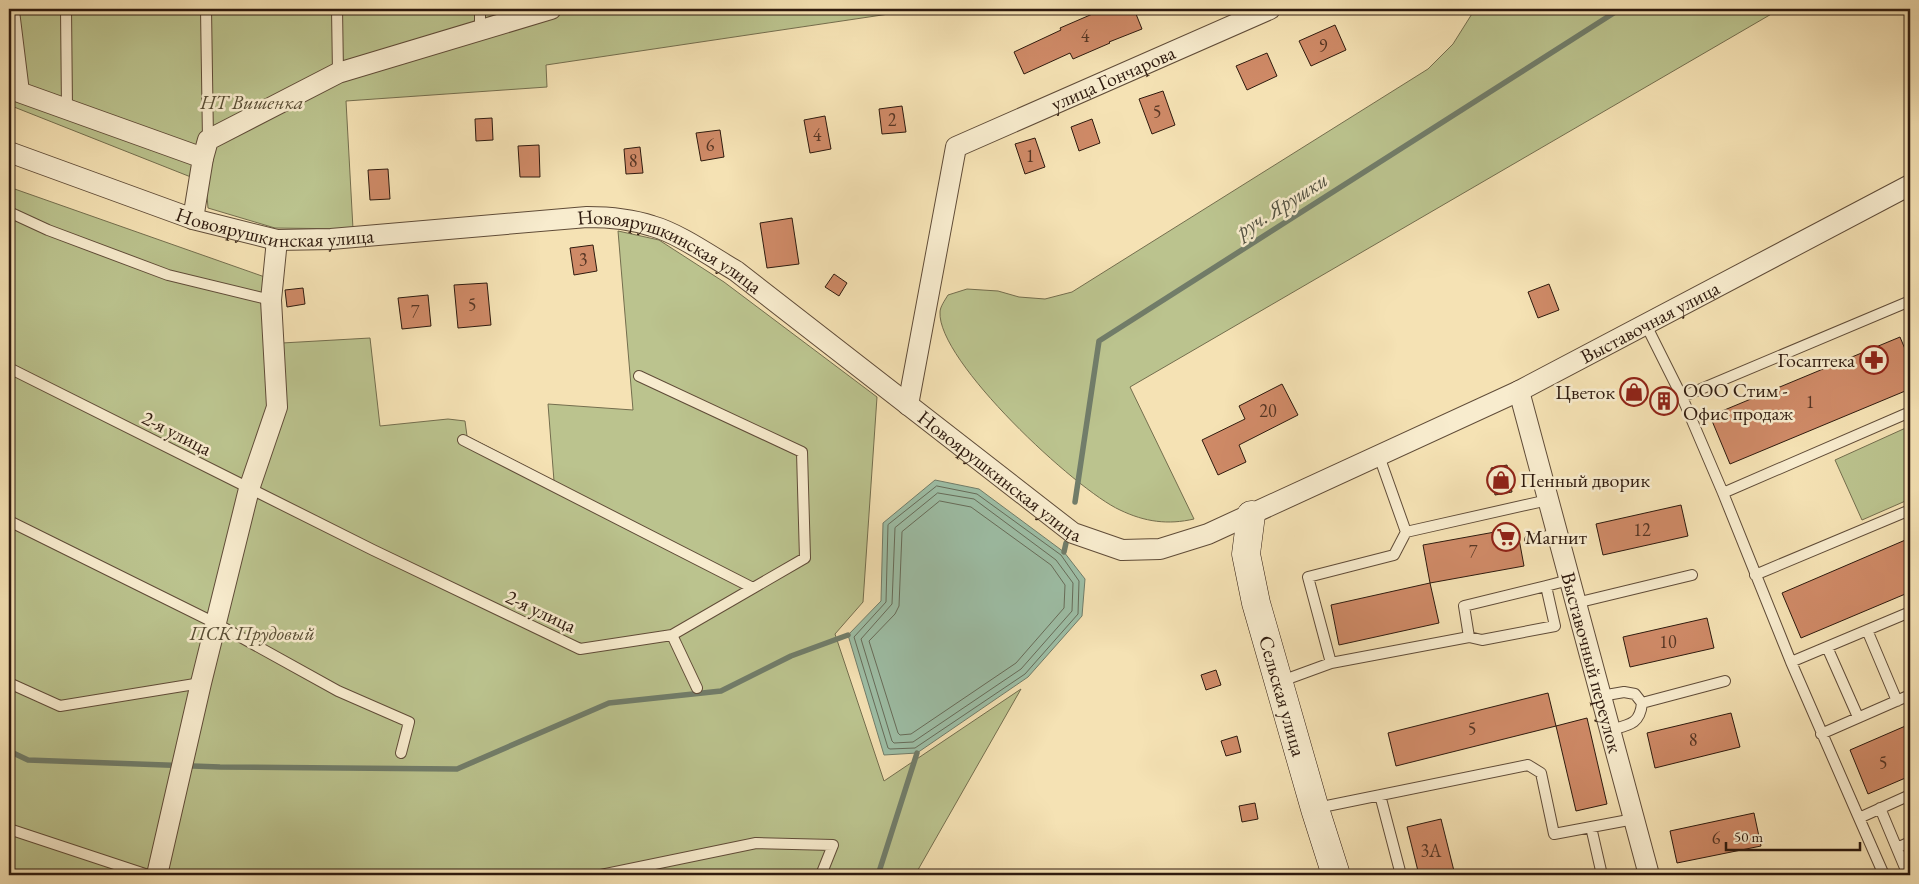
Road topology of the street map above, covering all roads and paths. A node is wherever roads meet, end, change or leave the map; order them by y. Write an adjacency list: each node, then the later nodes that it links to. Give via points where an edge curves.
1 (66, 9): 11 (lane)
2 (206, 9): 12 (lane)
3 (337, 9): 9 (lane)
4 (480, 9): 8 (lane)
5 (551, 9): 8 (street)
6 (1270, 9): 25 (street, улица Гончарова, via 956,147)
7 (9, 10): 10 (street)
8 (480, 29): 9 (street)
9 (338, 73): 12 (street)
10 (14, 89): 11 (street)
11 (67, 109): 12 (street)
12 (206, 149): 16 (street)
13 (9, 152): 16 (street, Новоярушкинская улица)
14 (1910, 185): 20 (street, Выставочная улица)
15 (9, 212): 18 (lane, via 168,275)
16 (193, 219): 17 (street, Новоярушкинская улица)
17 (277, 240): 18 (street); 25 (street, Новоярушкинская улица, via 331,239 587,217 616,218 653,226 736,271)
18 (271, 300): 29 (street, via 277,407)
19 (1910, 301): 24 (lane)
20 (1646, 325): 23 (street, Выставочная улица); 24 (lane)
21 (9, 368): 29 (lane, 2-я улица)
22 (639, 376): 42 (lane, 2-я улица, via 802,452 805,558)
23 (1519, 391): 28 (street, Выставочная улица); 31 (street, Выставочный переулок)
24 (1682, 397): 30 (lane)
25 (908, 405): 33 (street, Новоярушкинская улица, via 1074,532 1122,550 1160,549 1208,534)
26 (1910, 412): 30 (lane)
27 (463, 440): 42 (lane)
28 (1379, 456): 33 (street, Выставочная улица); 35 (lane)
29 (249, 489): 45 (street); 47 (lane, 2-я улица, via 580,649)
30 (1723, 493): 39 (lane)
31 (1548, 500): 35 (lane); 36 (street, Выставочный переулок)
32 (1910, 510): 39 (lane)
33 (1251, 515): 53 (street, Сельская улица, via 1246,554)
34 (9, 521): 45 (lane)
35 (1406, 532): 51 (lane, via 1394,555 1308,577)
36 (1557, 534): 37 (lane); 40 (street, Выставочный переулок)
37 (1530, 540)
38 (1692, 575): 43 (lane)
39 (1755, 575): 50 (lane)
40 (1570, 580): 41 (lane); 43 (street, Выставочный переулок)
41 (1546, 586): 48 (lane, via 1464,606); 48 (lane, via 1555,626 1482,640)
42 (754, 588): 47 (lane, 2-я улица)
43 (1576, 603): 58 (street, Выставочный переулок)
44 (1910, 612): 46 (lane)
45 (217, 624): 55 (street); 64 (lane, via 338,691 409,722)
46 (1867, 630): 49 (lane); 59 (lane)
47 (672, 635): 56 (lane)
48 (1469, 637): 51 (lane)
49 (1827, 647): 50 (lane); 61 (lane)
50 (1791, 662): 63 (lane)
51 (1331, 663): 53 (lane)
52 (1725, 681): 60 (lane)
53 (1278, 682): 68 (street, Сельская улица)
54 (9, 683): 55 (lane, via 60,706)
55 (201, 684): 76 (street)
56 (697, 688)
57 (1910, 695): 59 (lane)
58 (1601, 696): 60 (lane, via 1624,692 1635,694); 62 (street, Выставочный переулок)
59 (1897, 701): 61 (lane)
60 (1642, 703): 62 (lane, via 1641,713 1633,723)
61 (1858, 718): 63 (lane)
62 (1610, 730): 70 (street, Выставочный переулок)
63 (1821, 734): 69 (lane)
64 (401, 753)
65 (1380, 795): 68 (lane); 71 (lane, via 1528,765 1541,774 1554,834); 80 (lane)
66 (1910, 795): 67 (lane)
67 (1880, 808): 69 (lane); 74 (lane)
68 (1315, 809): 79 (street, Сельская улица)
69 (1859, 818): 83 (lane)
70 (1634, 819): 71 (lane); 82 (street, Выставочный переулок)
71 (1591, 827): 81 (lane)
72 (9, 829): 75 (lane)
73 (1910, 842): 74 (lane)
74 (1897, 848): 84 (lane)
75 (148, 875)
76 (157, 875)
77 (601, 875): 78 (lane, via 756,843 833,845)
78 (820, 875)
79 (1336, 875)
80 (1400, 875)
81 (1602, 875)
82 (1649, 875)
83 (1884, 875)
84 (1908, 875)

